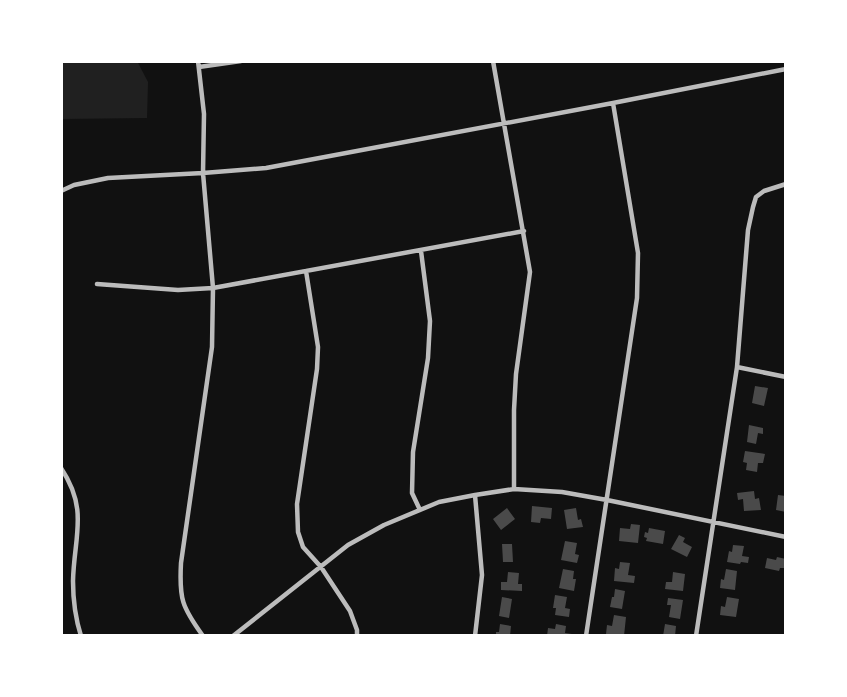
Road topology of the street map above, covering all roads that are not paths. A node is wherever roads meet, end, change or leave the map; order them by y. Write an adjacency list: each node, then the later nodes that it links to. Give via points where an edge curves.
1 (242, 61): 3 (street)
2 (493, 61): 6 (street)
3 (199, 64): 7 (street)
4 (786, 69): 5 (street)
5 (613, 103): 6 (street); 20 (street, via 638,264)
6 (503, 123): 7 (street, via 278,166); 10 (street)
7 (203, 173): 9 (street, via 108,178); 14 (street)
8 (786, 184): 15 (street, via 764,191 752,207)
9 (61, 191)
10 (524, 231): 11 (street); 18 (street, via 530,272 516,374)
11 (421, 251): 12 (street); 21 (street, via 430,321 413,452 412,493)
12 (306, 271): 14 (street); 24 (street, via 318,347 297,504 298,532 303,547)
13 (97, 284): 14 (street)
14 (213, 288): 26 (street, via 212,347 179,590 188,615)
15 (737, 367): 16 (street); 22 (street)
16 (786, 377)
17 (61, 468): 25 (street, via 77,503 73,602)
18 (514, 489): 19 (street); 20 (street)
19 (475, 495): 21 (street); 29 (street, via 482,575)
20 (607, 500): 22 (street); 30 (street)
21 (419, 510): 24 (street, via 348,545)
22 (713, 522): 23 (street); 31 (street)
23 (786, 537)
24 (321, 567): 27 (street); 28 (street, via 350,611)
25 (81, 636)
26 (203, 636)
27 (233, 636)
28 (357, 636)
29 (475, 636)
30 (586, 636)
31 (696, 636)

